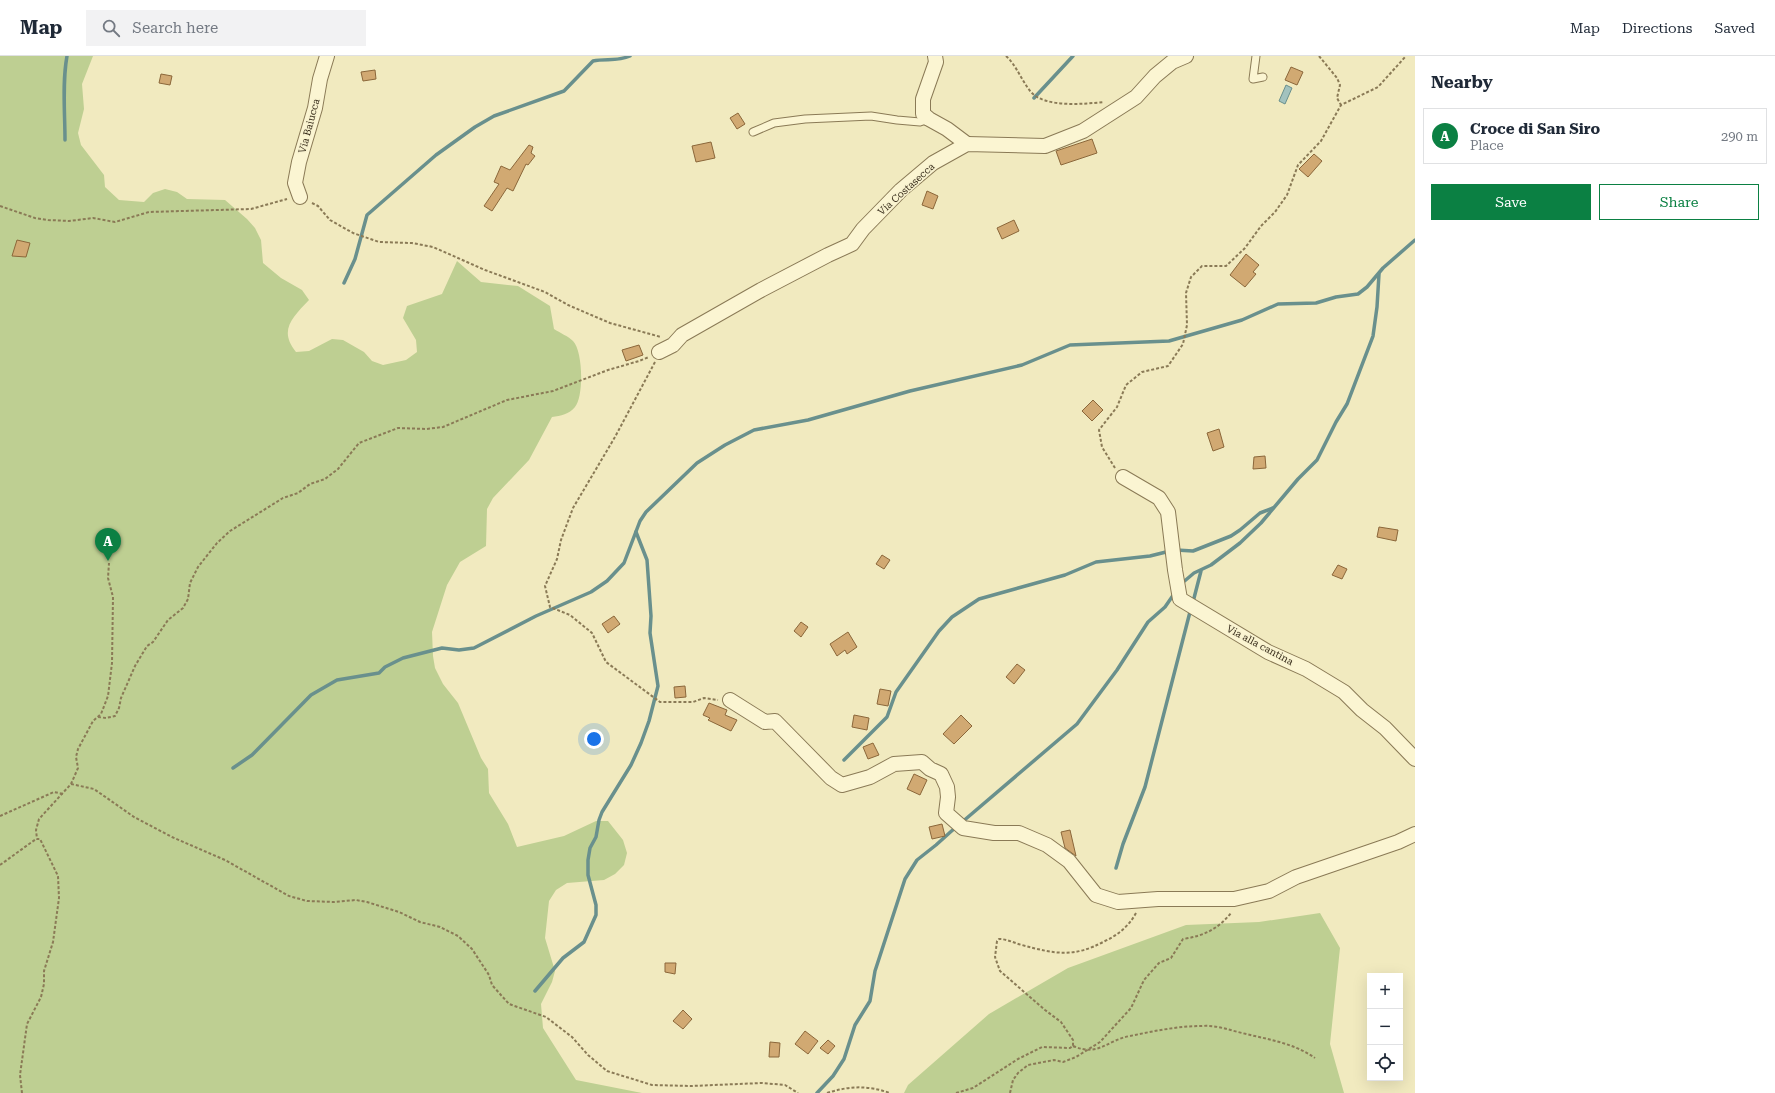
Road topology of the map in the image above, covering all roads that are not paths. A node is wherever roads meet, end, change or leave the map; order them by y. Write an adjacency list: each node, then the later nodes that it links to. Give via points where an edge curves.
1 (327, 56): 9 (street, Via Baiucca, via 299,162 295,183)
2 (935, 56): 6 (street, via 936,62 922,106 923,114)
3 (1186, 56): 8 (street, Via Costasecca, via 1172,62 1136,97 1083,131 1045,146)
4 (1256, 56): 5 (lane, via 1253,79)
5 (1263, 77)
6 (929, 119): 7 (lane, via 920,122 872,116 804,119 774,123); 8 (street)
7 (753, 132)
8 (967, 144): 10 (street, Via Costasecca, via 933,162 901,190 852,244 761,290 682,335 673,345)
9 (300, 196)
10 (659, 352)
11 (1123, 477): 13 (street, Via alla cantina, via 1159,498 1168,512 1180,599 1268,652 1306,669 1344,692)
12 (730, 700): 14 (street, via 765,722 775,721 831,778 842,785 870,777 894,764 922,762 941,774 947,787 946,813 963,828 994,833 1019,833 1047,845 1069,861 1096,895 1118,902 1143,899 1234,899 1269,891 1296,877)
13 (1415, 759)
14 (1415, 834)

